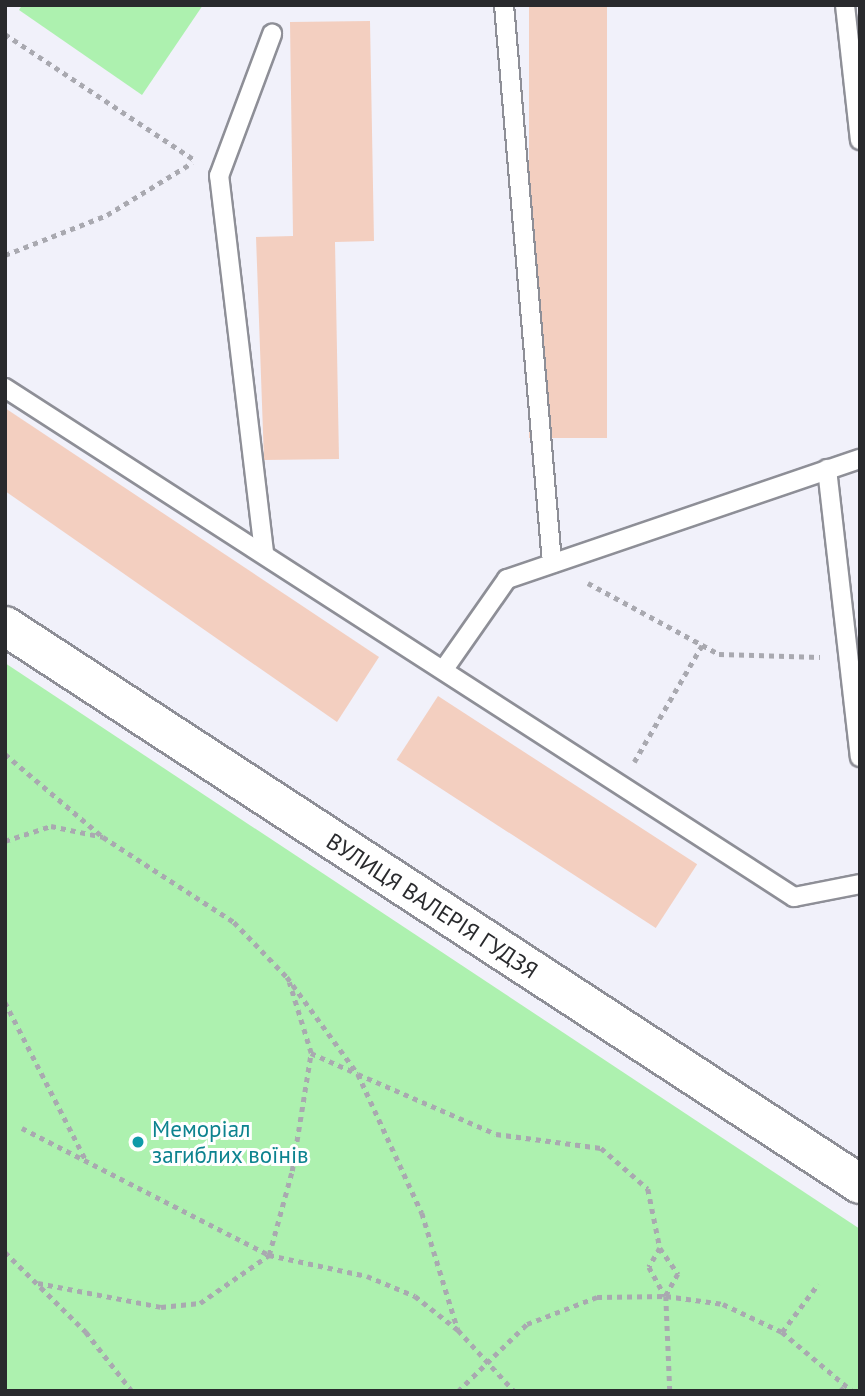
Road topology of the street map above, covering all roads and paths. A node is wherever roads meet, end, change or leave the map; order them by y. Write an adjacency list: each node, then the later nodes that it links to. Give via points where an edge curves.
1 (504, 5): 13 (lane)
2 (845, 5): 5 (lane)
3 (5, 34): 6 (path)
4 (272, 34): 7 (lane)
5 (860, 140)
6 (196, 161): 7 (path); 8 (path, via 107,215)
7 (219, 176): 12 (lane)
8 (5, 255)
9 (5, 388): 12 (lane)
10 (860, 459): 11 (lane)
11 (827, 469): 13 (lane); 16 (lane)
12 (264, 552): 17 (lane)
13 (552, 563): 15 (path); 17 (lane, via 507,579)
14 (5, 626): 30 (street, ВУЛИЦЯ ВАЛЕРІЯ ГУДЗЯ)
15 (702, 645): 16 (path, via 719,654); 20 (path)
16 (849, 658): 19 (lane)
17 (443, 669): 20 (lane)
18 (5, 754): 21 (path)
19 (860, 757)
20 (621, 784): 23 (lane, via 794,897)
21 (103, 837): 22 (path, via 51,826); 24 (path, via 234,922)
22 (5, 841)
23 (860, 884)
24 (287, 978): 26 (path); 27 (path)
25 (5, 1002): 29 (path)
26 (311, 1053): 27 (path); 33 (path, via 292,1171)
27 (358, 1074): 31 (path, via 496,1134 601,1149 648,1189); 37 (path, via 422,1213)
28 (22, 1128): 29 (path)
29 (87, 1161): 33 (path)
30 (860, 1184)
31 (660, 1248): 36 (path, via 649,1267); 36 (path, via 678,1274)
32 (5, 1252): 34 (path)
33 (269, 1255): 34 (path, via 234,1285 187,1304 161,1307); 37 (path, via 367,1276 415,1296)
34 (38, 1283): 41 (path)
35 (818, 1284): 38 (path)
36 (666, 1296): 38 (path, via 723,1304); 39 (path, via 597,1297 527,1324); 44 (path)
37 (458, 1330): 39 (path)
38 (782, 1332): 40 (path)
39 (486, 1360): 42 (path); 43 (path)
40 (846, 1385): 45 (path); 46 (path)
41 (132, 1391)
42 (458, 1391)
43 (514, 1391)
44 (670, 1391)
45 (841, 1391)
46 (852, 1391)

